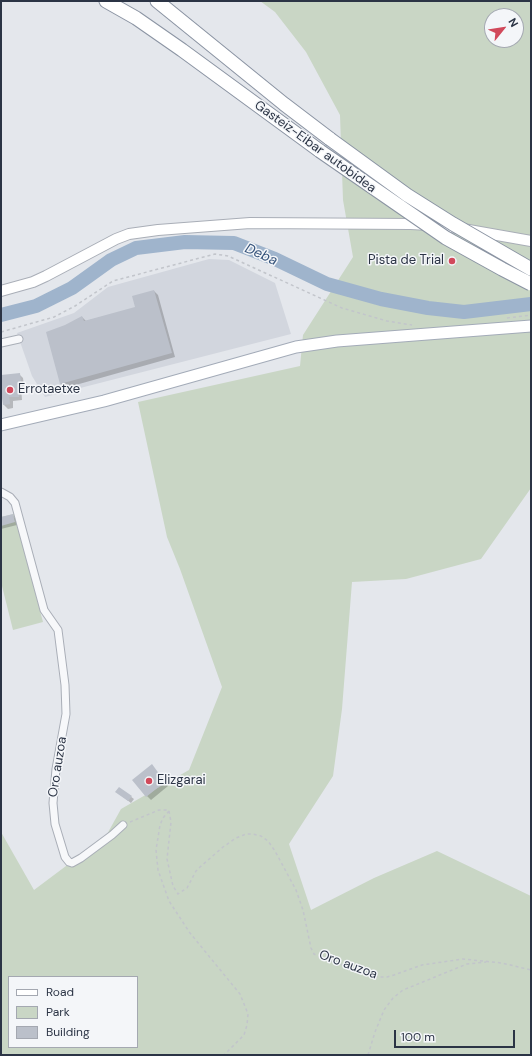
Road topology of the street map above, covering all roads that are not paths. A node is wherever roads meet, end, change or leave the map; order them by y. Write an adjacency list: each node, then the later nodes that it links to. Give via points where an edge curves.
1 (106, 1): 5 (highway, Gasteiz-Eibar autobidea, bridge, via 182,50 320,151 446,238)
2 (157, 1): 4 (highway, Gasteiz-Eibar autobidea, bridge, via 284,104 407,195)
3 (531, 241): 6 (street, via 446,226 411,224 250,223 158,230 129,234 116,239 46,276)
4 (531, 268)
5 (531, 284)
6 (1, 291)
7 (531, 326): 10 (main road, via 338,341 296,347 104,401)
8 (19, 339): 9 (street)
9 (1, 343)
10 (1, 425)
11 (1, 492): 12 (street, Oro auzoa, via 15,503 44,610 58,630 66,714 53,803 55,824 65,857 72,863)
12 (123, 825)

